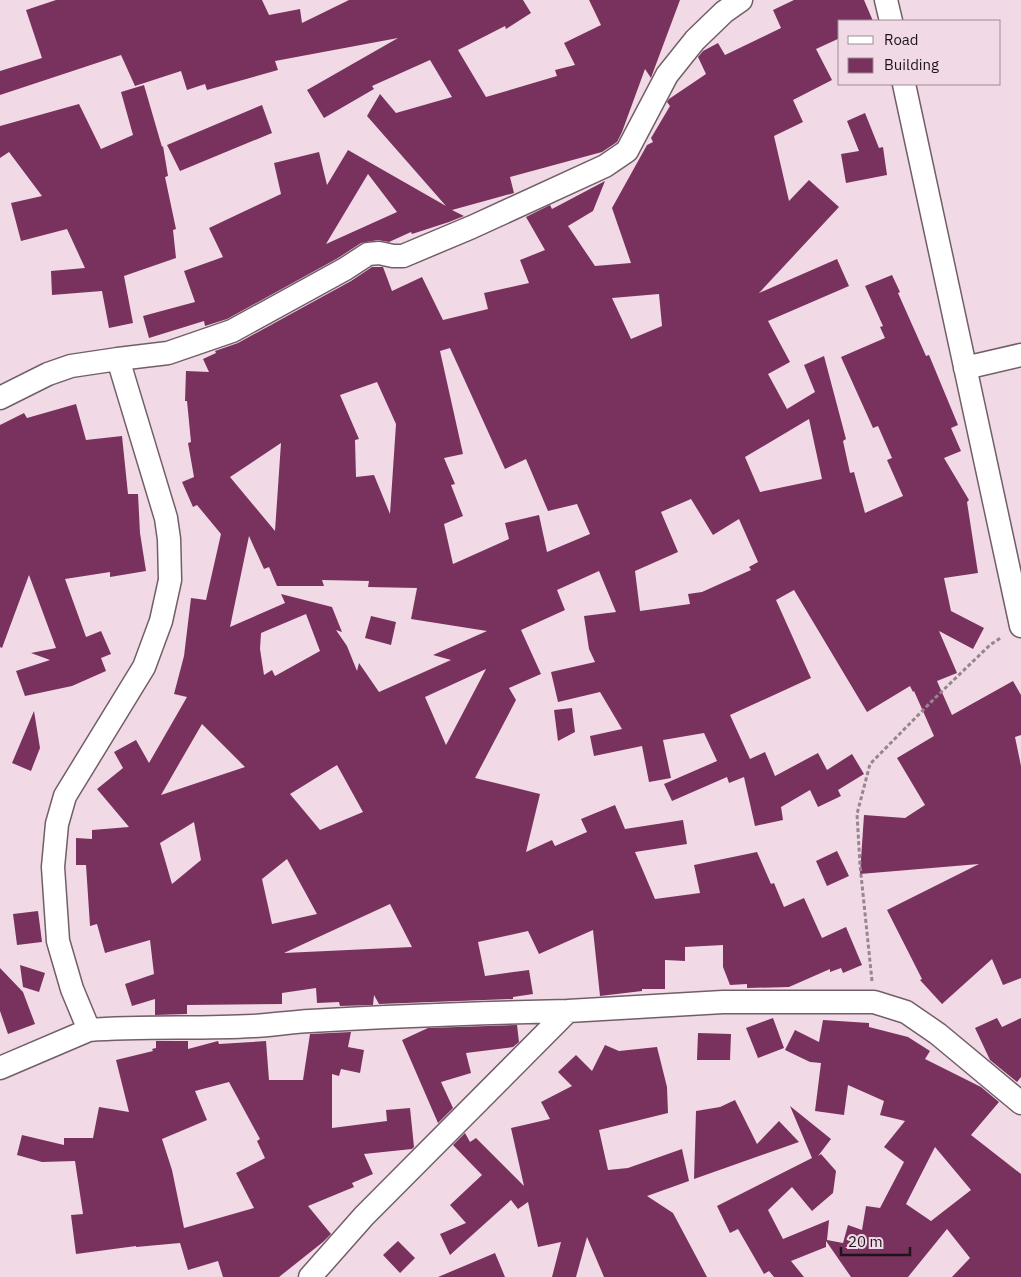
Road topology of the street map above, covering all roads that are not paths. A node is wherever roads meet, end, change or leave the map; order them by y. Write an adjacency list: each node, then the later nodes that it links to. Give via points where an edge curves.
1 (741, 0): 6 (street, via 695,40 667,76 626,152 605,166 403,256 368,254 232,331 168,353)
2 (886, 0): 3 (street)
3 (890, 20)
4 (904, 85): 7 (street)
5 (1021, 355): 7 (street)
6 (118, 359): 8 (street, via 71,366); 11 (street, via 166,518 170,580 161,620 144,667 65,796 57,824 53,867 58,942 72,989)
7 (965, 368): 9 (street)
8 (0, 398)
9 (1021, 625)
10 (568, 1011): 11 (street, via 469,1013 255,1026); 13 (street, via 723,1002 874,1002 906,1012 938,1034); 14 (street, via 364,1216)
11 (90, 1030): 12 (street)
12 (0, 1068)
13 (1021, 1103)
14 (310, 1277)

